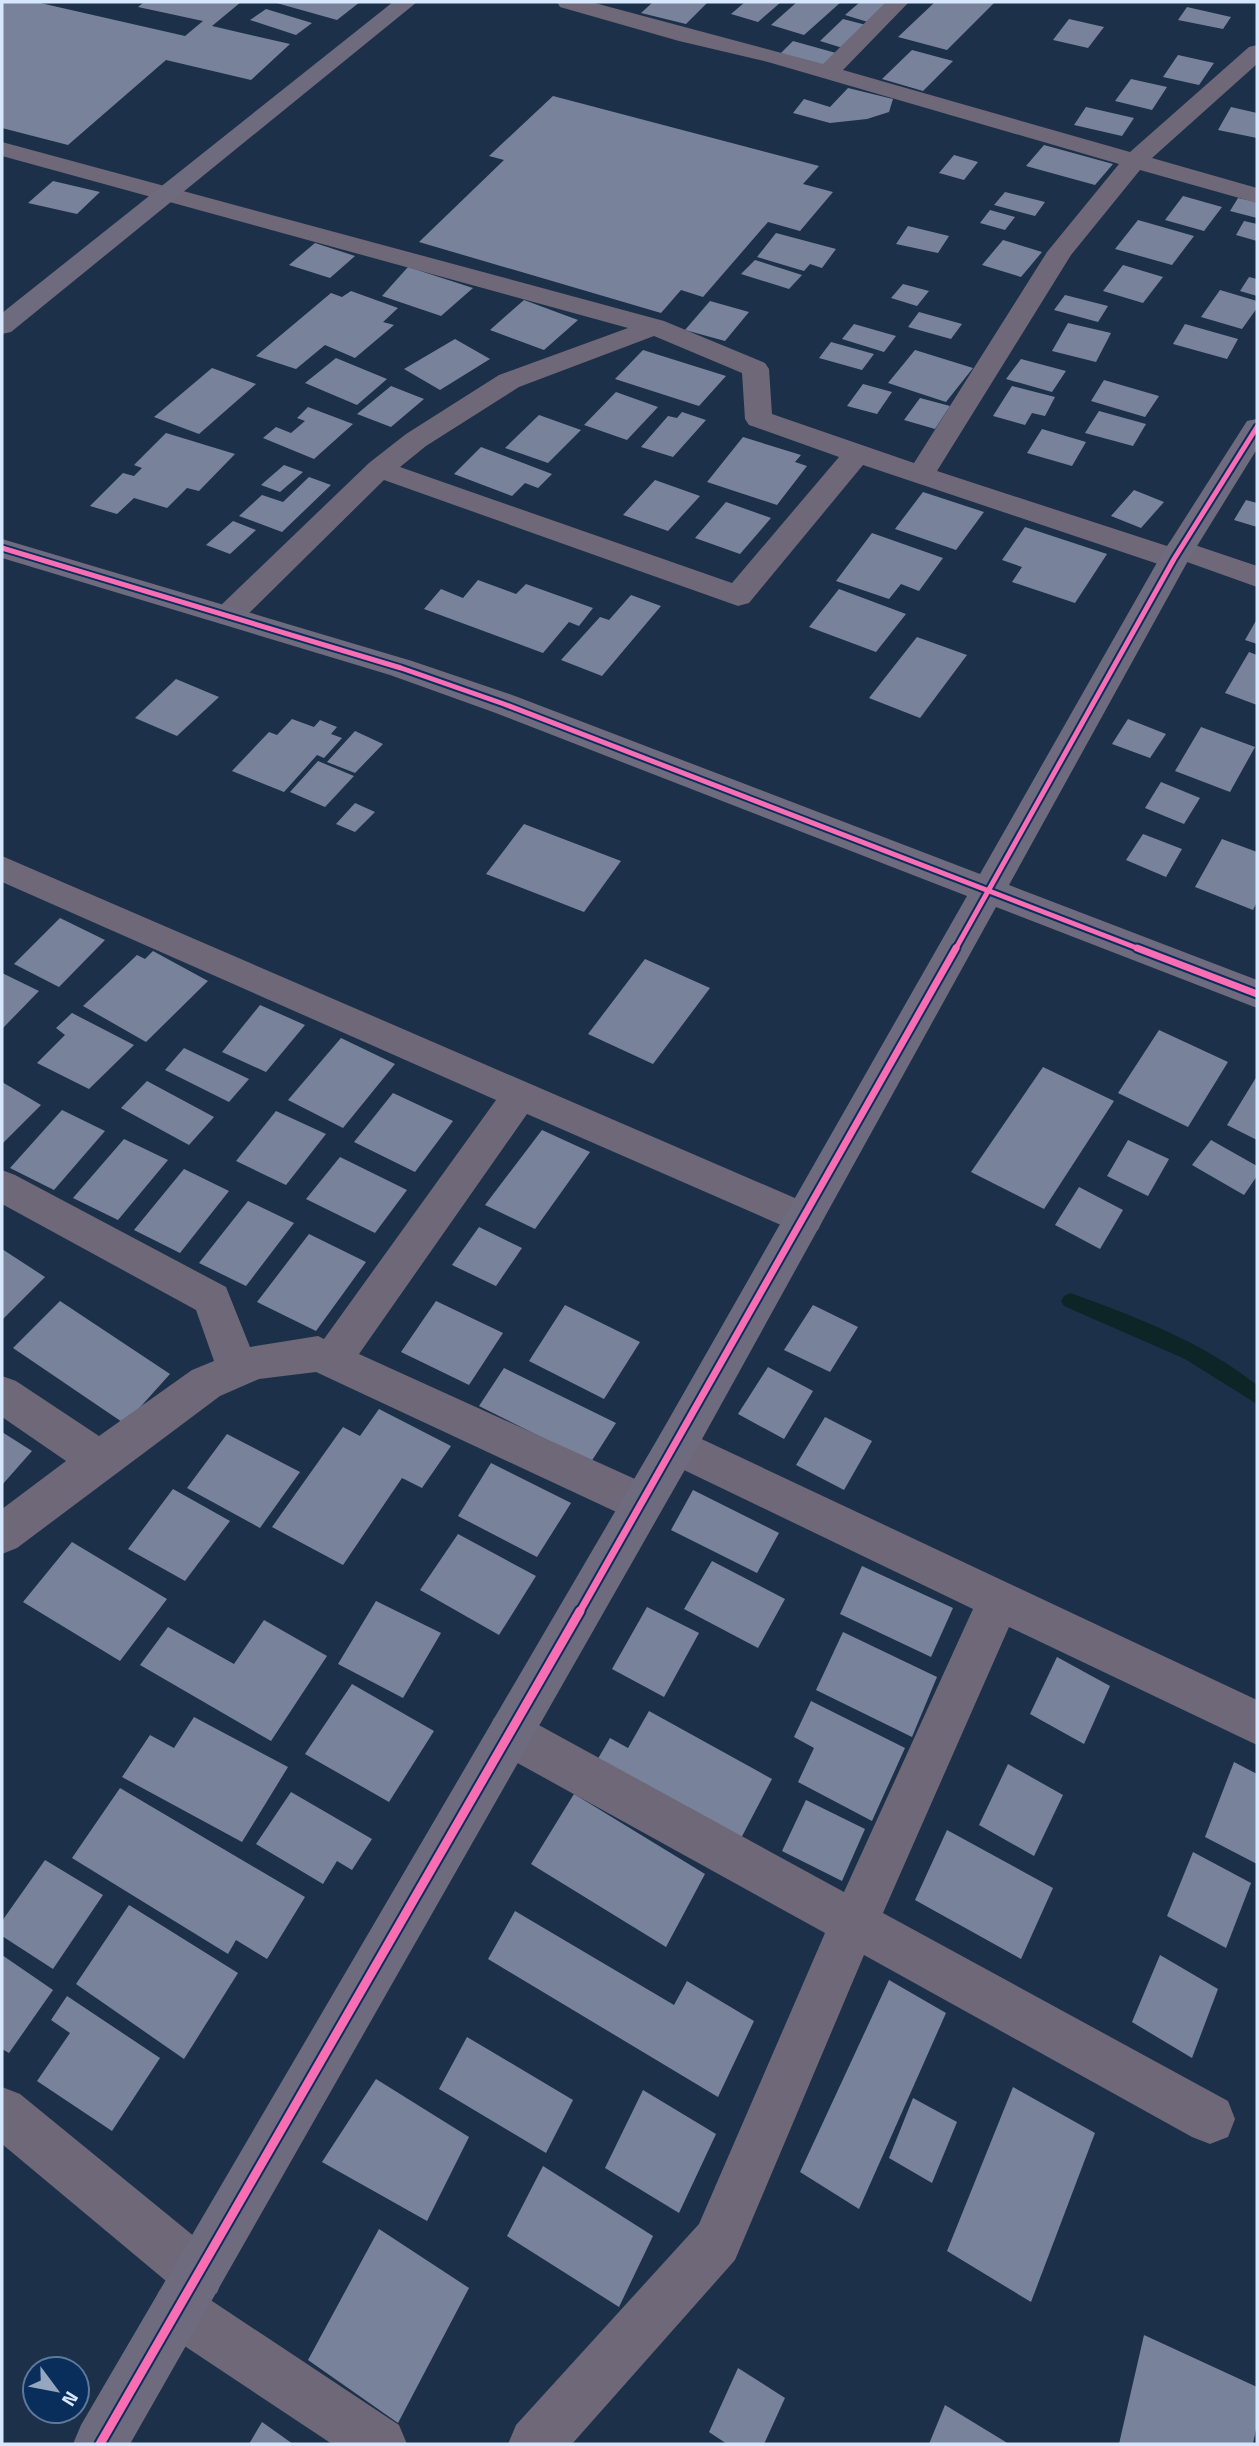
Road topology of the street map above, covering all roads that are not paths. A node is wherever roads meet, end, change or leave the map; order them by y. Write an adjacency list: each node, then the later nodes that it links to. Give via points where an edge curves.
1 (406, 2): 8 (street)
2 (568, 2): 5 (street)
3 (898, 2): 5 (street)
4 (1257, 51): 7 (street)
5 (828, 72): 7 (street)
6 (2, 149): 8 (street)
7 (1134, 161): 9 (street); 15 (street, via 1060,252)
8 (166, 192): 10 (street); 11 (street)
9 (1257, 196)
10 (2, 326)
11 (654, 327): 13 (street, via 755,369 759,419); 14 (street, via 509,381)
12 (1257, 427): 17 (street)
13 (857, 454): 14 (street, via 738,596); 15 (street)
14 (379, 469): 19 (street)
15 (921, 474): 17 (street)
16 (2, 548): 19 (street)
17 (1177, 554): 18 (street); 21 (street)
18 (1257, 577)
19 (229, 615): 21 (street, via 504,704)
20 (2, 868): 23 (street)
21 (989, 890): 22 (street); 25 (street)
22 (1257, 994)
23 (520, 1095): 25 (street); 26 (street)
24 (2, 1185): 27 (street, via 212,1299)
25 (804, 1219): 29 (street)
26 (332, 1360): 27 (street, via 318,1354 256,1362); 31 (street)
27 (238, 1370): 30 (street, via 206,1383)
28 (2, 1394): 30 (street)
29 (676, 1446): 31 (street); 33 (street)
30 (99, 1460): 32 (street)
31 (642, 1503): 35 (street)
32 (2, 1534)
33 (999, 1600): 34 (street); 36 (street)
34 (1257, 1723)
35 (510, 1734): 36 (street); 39 (street)
36 (854, 1923): 38 (street); 42 (street, via 717,2242)
37 (2, 2112): 39 (street)
38 (1210, 2119)
39 (188, 2292): 40 (street); 41 (street)
40 (100, 2444)
41 (380, 2444)
42 (535, 2444)

